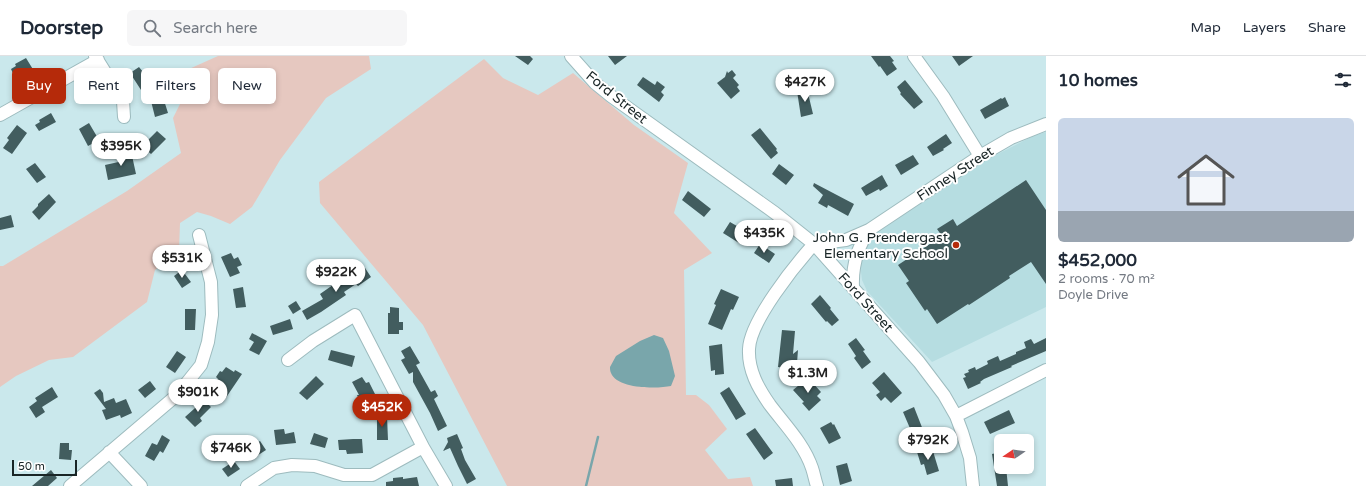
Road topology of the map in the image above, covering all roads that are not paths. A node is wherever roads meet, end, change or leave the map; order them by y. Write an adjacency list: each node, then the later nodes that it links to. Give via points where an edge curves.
1 (571, 56): 10 (street, Ford Street, via 595,83 611,96 775,213)
2 (914, 56): 7 (street, via 943,96)
3 (96, 58): 4 (street); 5 (street, via 123,101)
4 (0, 115)
5 (124, 117)
6 (1046, 124): 7 (street, Finney Street, via 1011,138)
7 (980, 156): 8 (street, Finney Street)
8 (869, 230): 10 (street, Finney Street, via 846,240); 11 (street, Finney Street, via 857,252 852,275)
9 (199, 235): 16 (street, via 211,282 212,315 201,365 178,395)
10 (814, 244): 11 (street, Ford Street); 21 (street, via 773,296 755,326 749,349 757,386 799,442 812,468)
11 (853, 287): 14 (street, Ford Street, via 920,362)
12 (288, 360): 15 (street, via 355,315)
13 (1046, 370): 14 (street)
14 (956, 416): 22 (street, Ford Street, via 970,458)
15 (424, 447): 19 (street, via 372,475 344,475 315,466 292,465 274,468); 20 (street)
16 (109, 452): 17 (street); 18 (street)
17 (70, 486)
18 (141, 486)
19 (247, 486)
20 (446, 486)
21 (817, 486)
22 (973, 486)

